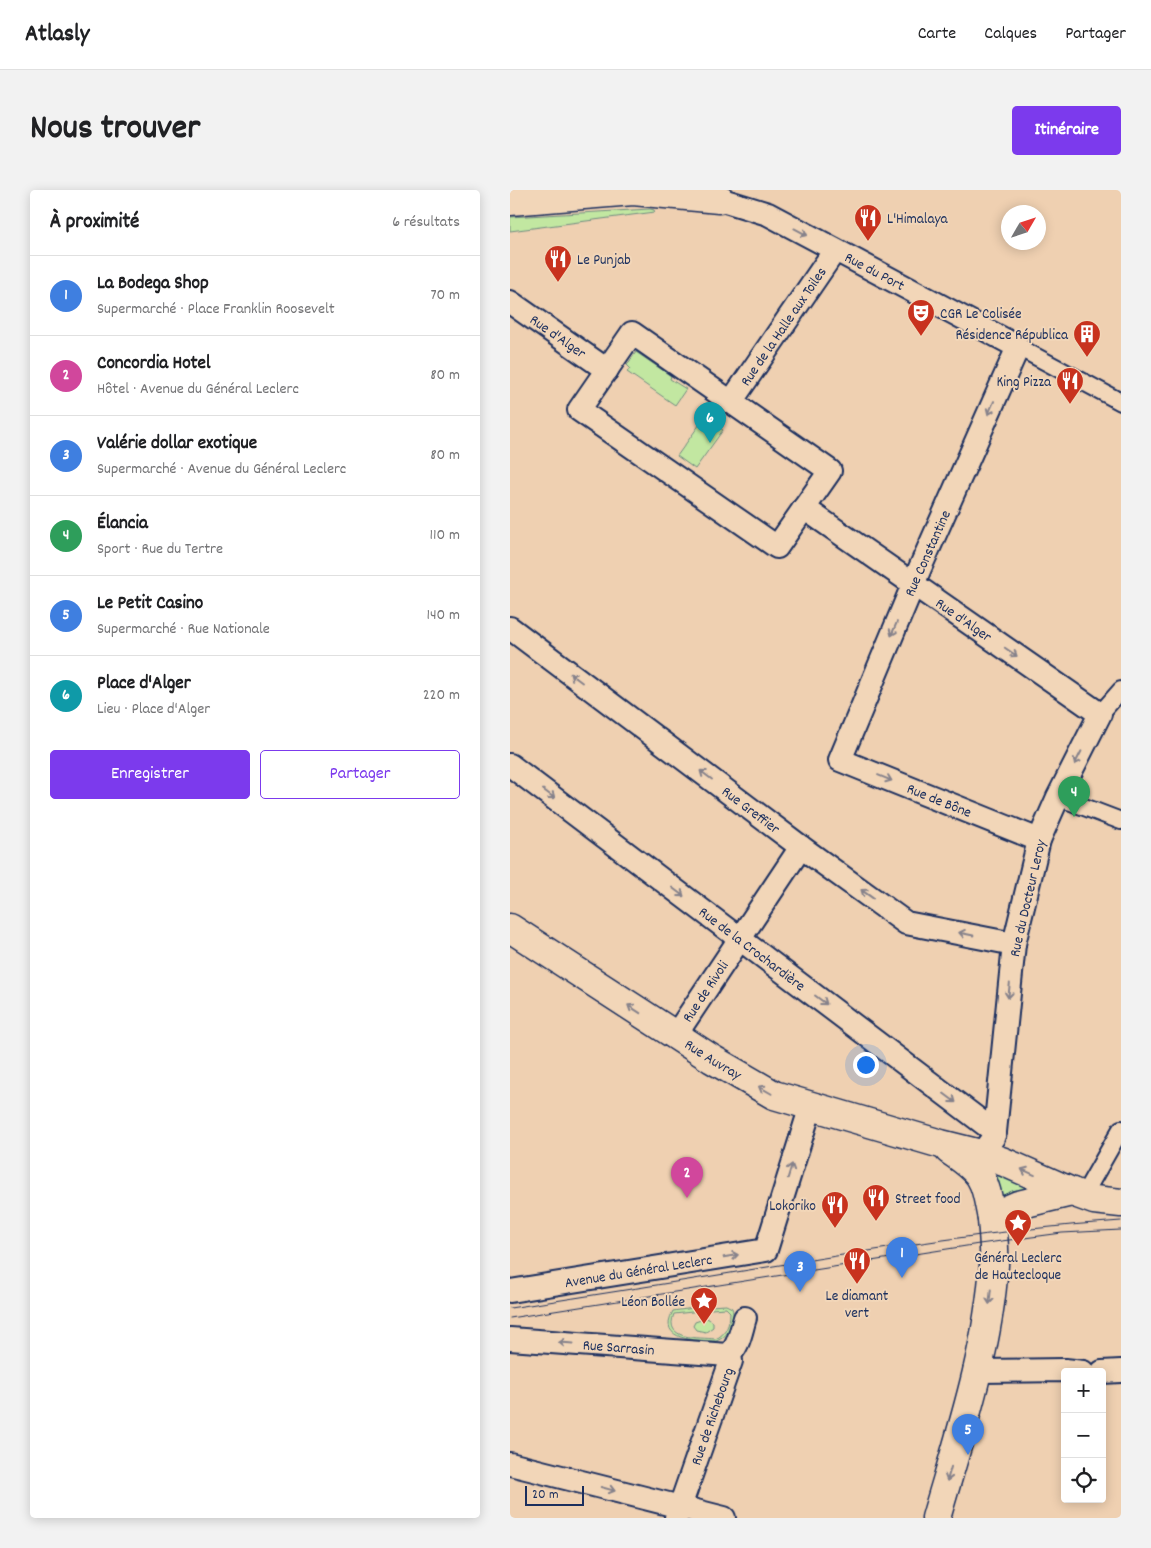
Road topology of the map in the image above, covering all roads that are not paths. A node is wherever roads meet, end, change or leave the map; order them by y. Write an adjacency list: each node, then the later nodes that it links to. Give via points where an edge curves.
1 (715, 193): 2 (street, via 633,191); 3 (street, Rue du Port, one-way to 3, via 768,214)
2 (510, 201)
3 (835, 250): 5 (street, Rue du Port); 7 (street, Rue de la Halle aux Toiles)
4 (510, 302): 6 (street, Rue d'Alger)
5 (1018, 347): 8 (street, Rue du Port); 10 (street, Rue Constantine, one-way to 10)
6 (607, 370): 7 (street, via 632,333); 9 (street, via 579,410 777,547)
7 (731, 402): 9 (street, via 830,471)
8 (1121, 402)
9 (804, 508): 10 (street, Rue d'Alger)
10 (913, 584): 13 (street, Rue d'Alger, one-way to 13); 14 (street, Rue Constantine, one-way to 14)
11 (510, 628): 19 (street, Rue Greffier, one-way to 11)
12 (1121, 690): 13 (street, Rue du Docteur Leroy)
13 (1100, 714): 16 (street, Rue du Docteur Leroy, one-way to 16)
14 (840, 760): 18 (street, Rue de Bône, one-way to 18)
15 (510, 764): 21 (street, Rue de la Crochardière, one-way to 21)
16 (1058, 797): 17 (street); 18 (street, Rue du Docteur Leroy)
17 (1121, 821)
18 (1038, 840): 22 (street, Rue du Docteur Leroy)
19 (801, 846): 21 (street, Rue de Rivoli); 22 (street, Rue Greffier, one-way to 19, via 906,923)
20 (510, 928): 23 (street, Rue Auvray, one-way to 20)
21 (740, 939): 23 (street, Rue de Rivoli); 26 (street, Rue de la Crochardière, one-way to 26)
22 (1014, 944): 26 (street, Rue du Docteur Leroy, one-way to 26)
23 (675, 1036): 24 (street, Rue Auvray, one-way to 23, via 774,1095)
24 (811, 1106): 26 (street, Rue Auvray); 29 (street, Avenue du Général Leclerc, one-way to 24, via 766,1250)
25 (1121, 1129): 27 (street, via 1100,1166)
26 (969, 1148): 27 (street, Rue Auvray, one-way to 26); 28 (street, via 982,1178)
27 (1096, 1198): 28 (street, via 1018,1205)
28 (992, 1219): 33 (street, one-way to 33, via 994,1263 987,1331)
29 (510, 1291)
30 (745, 1318): 32 (street, Rue de Richebourg, via 737,1345)
31 (510, 1339): 32 (street, Rue Sarrasin, one-way to 31)
32 (728, 1355): 38 (street, Rue de Richebourg, via 731,1361)
33 (979, 1363): 34 (street); 40 (street, one-way to 40)
34 (1061, 1370)
35 (1121, 1371): 36 (street)
36 (1106, 1372)
37 (510, 1464): 38 (street, one-way to 38)
38 (678, 1513): 39 (street)
39 (724, 1518)
40 (936, 1518)

